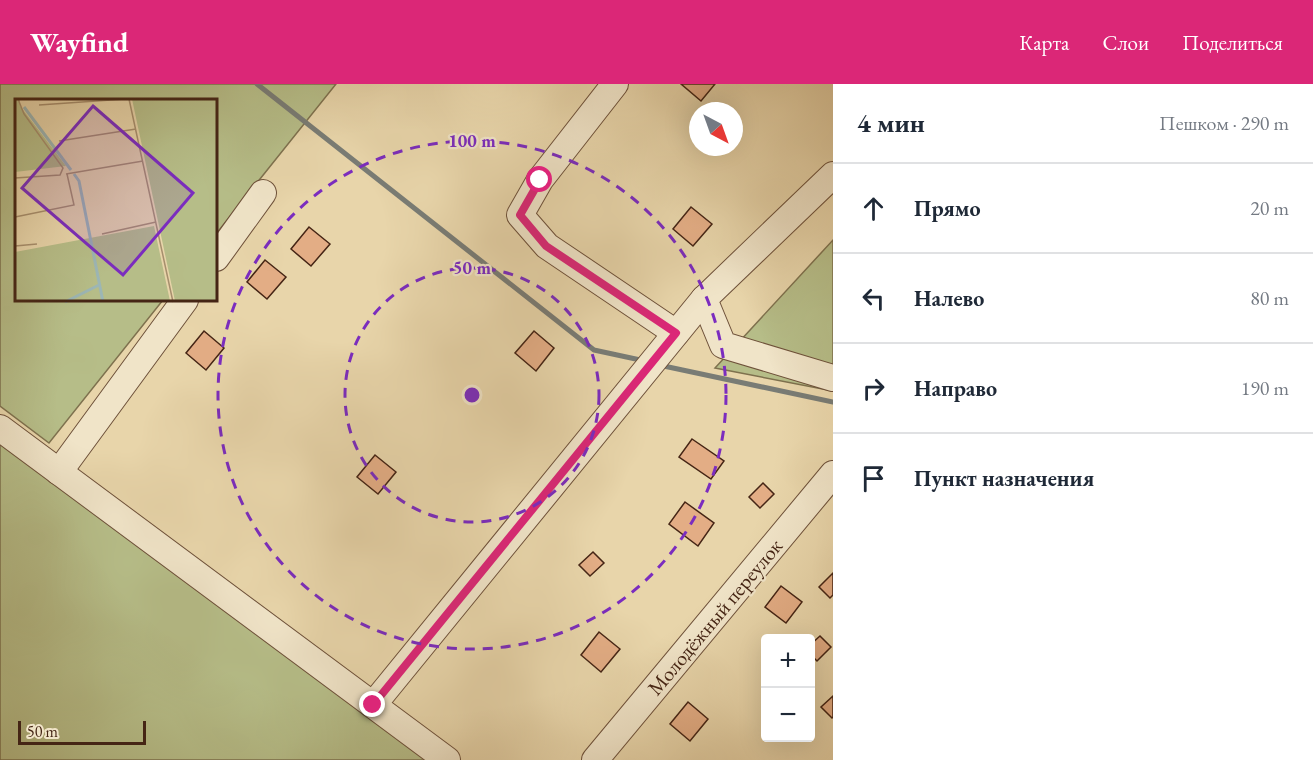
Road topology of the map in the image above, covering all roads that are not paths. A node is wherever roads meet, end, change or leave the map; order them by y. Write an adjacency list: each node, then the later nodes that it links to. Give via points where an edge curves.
1 (615, 84): 7 (street, via 540,180 520,215 546,246)
2 (833, 176): 5 (street)
3 (263, 193): 4 (street)
4 (218, 255)
5 (704, 299): 7 (street); 8 (street, via 723,345)
6 (184, 302): 10 (street)
7 (676, 333): 12 (street)
8 (833, 378)
9 (0, 428): 10 (street)
10 (59, 472): 12 (street)
11 (833, 474): 14 (street, Молодёжный переулок)
12 (373, 705): 13 (street)
13 (447, 760)
14 (595, 760)

